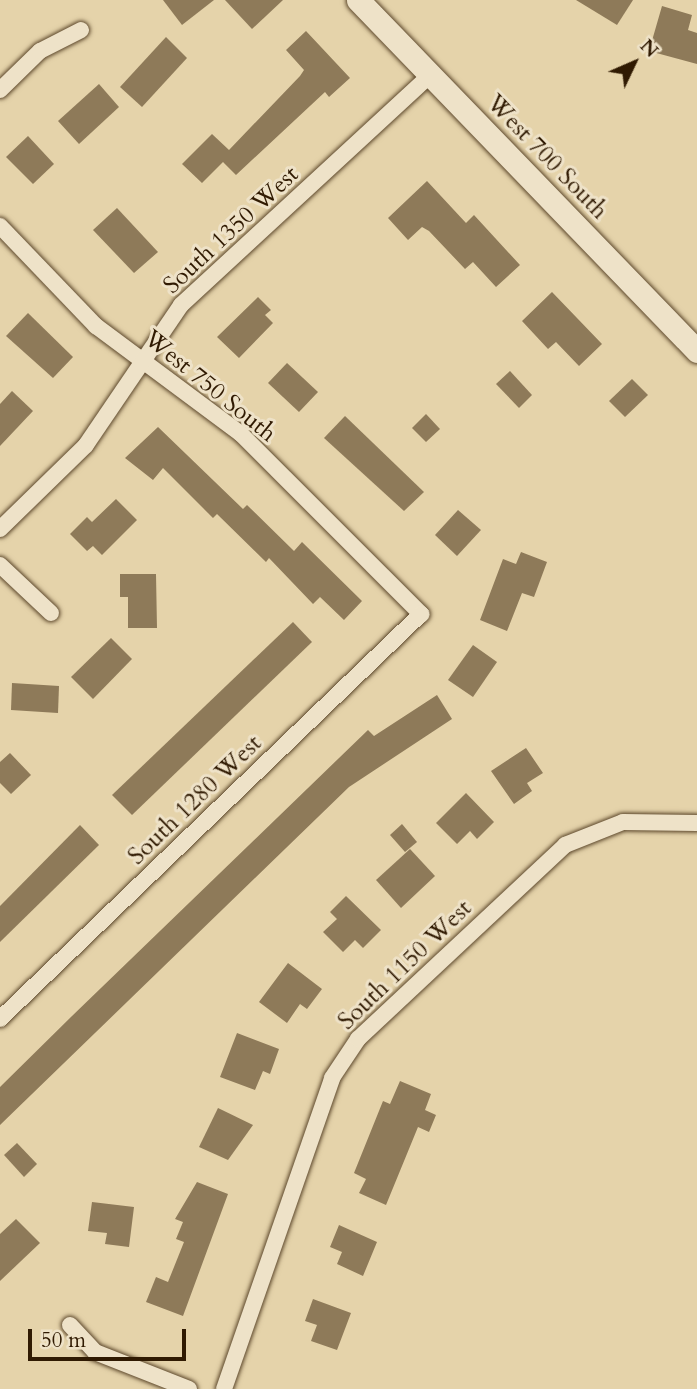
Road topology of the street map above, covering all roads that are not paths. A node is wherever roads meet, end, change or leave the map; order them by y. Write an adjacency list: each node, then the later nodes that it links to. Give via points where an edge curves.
1 (359, 0): 3 (street, West 700 South)
2 (81, 30): 4 (street, via 40,51)
3 (431, 74): 6 (street, West 700 South); 7 (street, South 1350 West, via 181,305)
4 (0, 90)
5 (0, 226): 7 (street, West 750 South, via 96,326)
6 (697, 351)
7 (143, 361): 8 (street, South 1350 West, via 86,445); 11 (street, West 750 South, via 240,434)
8 (0, 529)
9 (0, 565): 10 (street)
10 (51, 613)
11 (421, 614): 13 (street, South 1280 West)
12 (697, 823): 16 (street, South 1150 West, via 623,822 565,845 358,1039 332,1078)
13 (0, 1019)
14 (70, 1325): 15 (street, via 95,1353)
15 (189, 1389)
16 (224, 1389)

